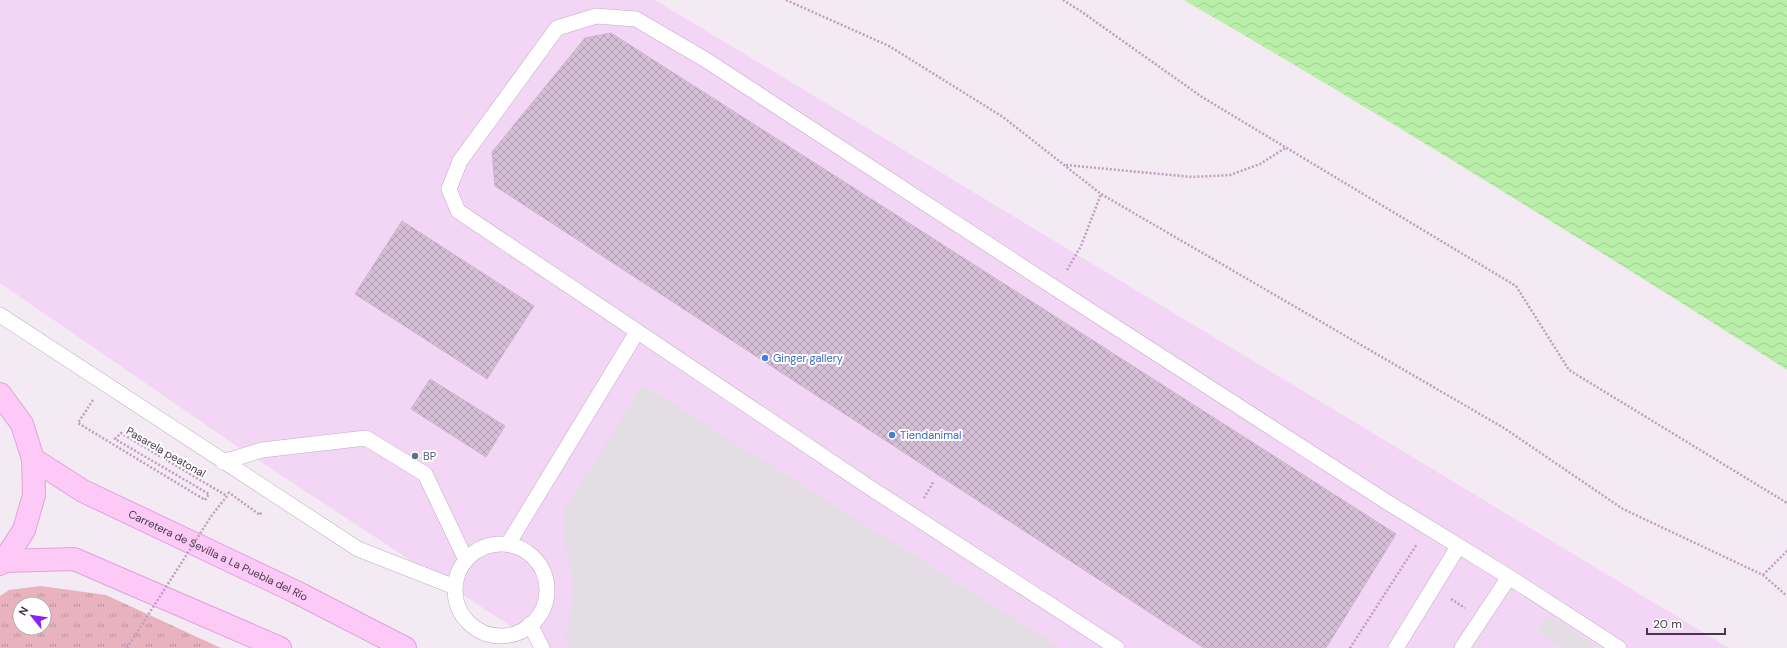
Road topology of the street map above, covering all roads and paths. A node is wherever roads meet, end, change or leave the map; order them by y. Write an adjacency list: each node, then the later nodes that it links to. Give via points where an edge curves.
1 (786, 0): 4 (path, via 889,46 1003,117)
2 (1062, 0): 3 (path, via 1202,97)
3 (1287, 147): 4 (path, via 1260,164 1230,175 1192,177); 13 (path, via 1516,286 1569,370)
4 (1065, 165): 5 (path)
5 (1101, 194): 6 (path, via 1081,246); 20 (path, via 1504,428 1623,509)
6 (1055, 288): 8 (lane, via 706,60 636,19 596,16 557,28 460,161 449,189 458,211); 14 (lane)
7 (0, 315): 12 (lane)
8 (637, 332): 15 (lane); 31 (lane)
9 (0, 394): 11 (main road, via 22,424)
10 (96, 396): 27 (path, Pasarela peatonal, bridge, via 78,422 205,500 208,494 114,439 120,433 226,496)
11 (34, 459): 19 (main road, via 34,495 24,530); 29 (main road, Carretera de Sevilla a La Puebla del Río, via 83,491 296,592)
12 (224, 462): 18 (lane, via 262,450 366,438 425,474); 22 (lane, via 358,549)
13 (1787, 503)
14 (1428, 528): 16 (lane); 32 (path)
15 (508, 544): 18 (lane, via 492,544 477,550); 26 (lane, via 527,552 539,563 545,578 546,597 540,612)
16 (1458, 547): 21 (lane); 23 (lane)
17 (1787, 551): 20 (path)
18 (466, 560): 22 (lane, via 458,573)
19 (2, 562): 28 (main road, via 74,559)
20 (1763, 575): 24 (path)
21 (1509, 577): 25 (lane); 35 (lane)
22 (454, 587): 26 (lane, via 457,603 464,617 483,632 499,636 515,634)
23 (1434, 587): 25 (path); 33 (lane)
24 (1787, 596)
25 (1481, 620): 34 (lane)
26 (530, 624): 30 (lane)
27 (127, 648)
28 (280, 648)
29 (405, 648)
30 (542, 648)
31 (1117, 648)
32 (1350, 648)
33 (1396, 648)
34 (1462, 648)
35 (1619, 648)

